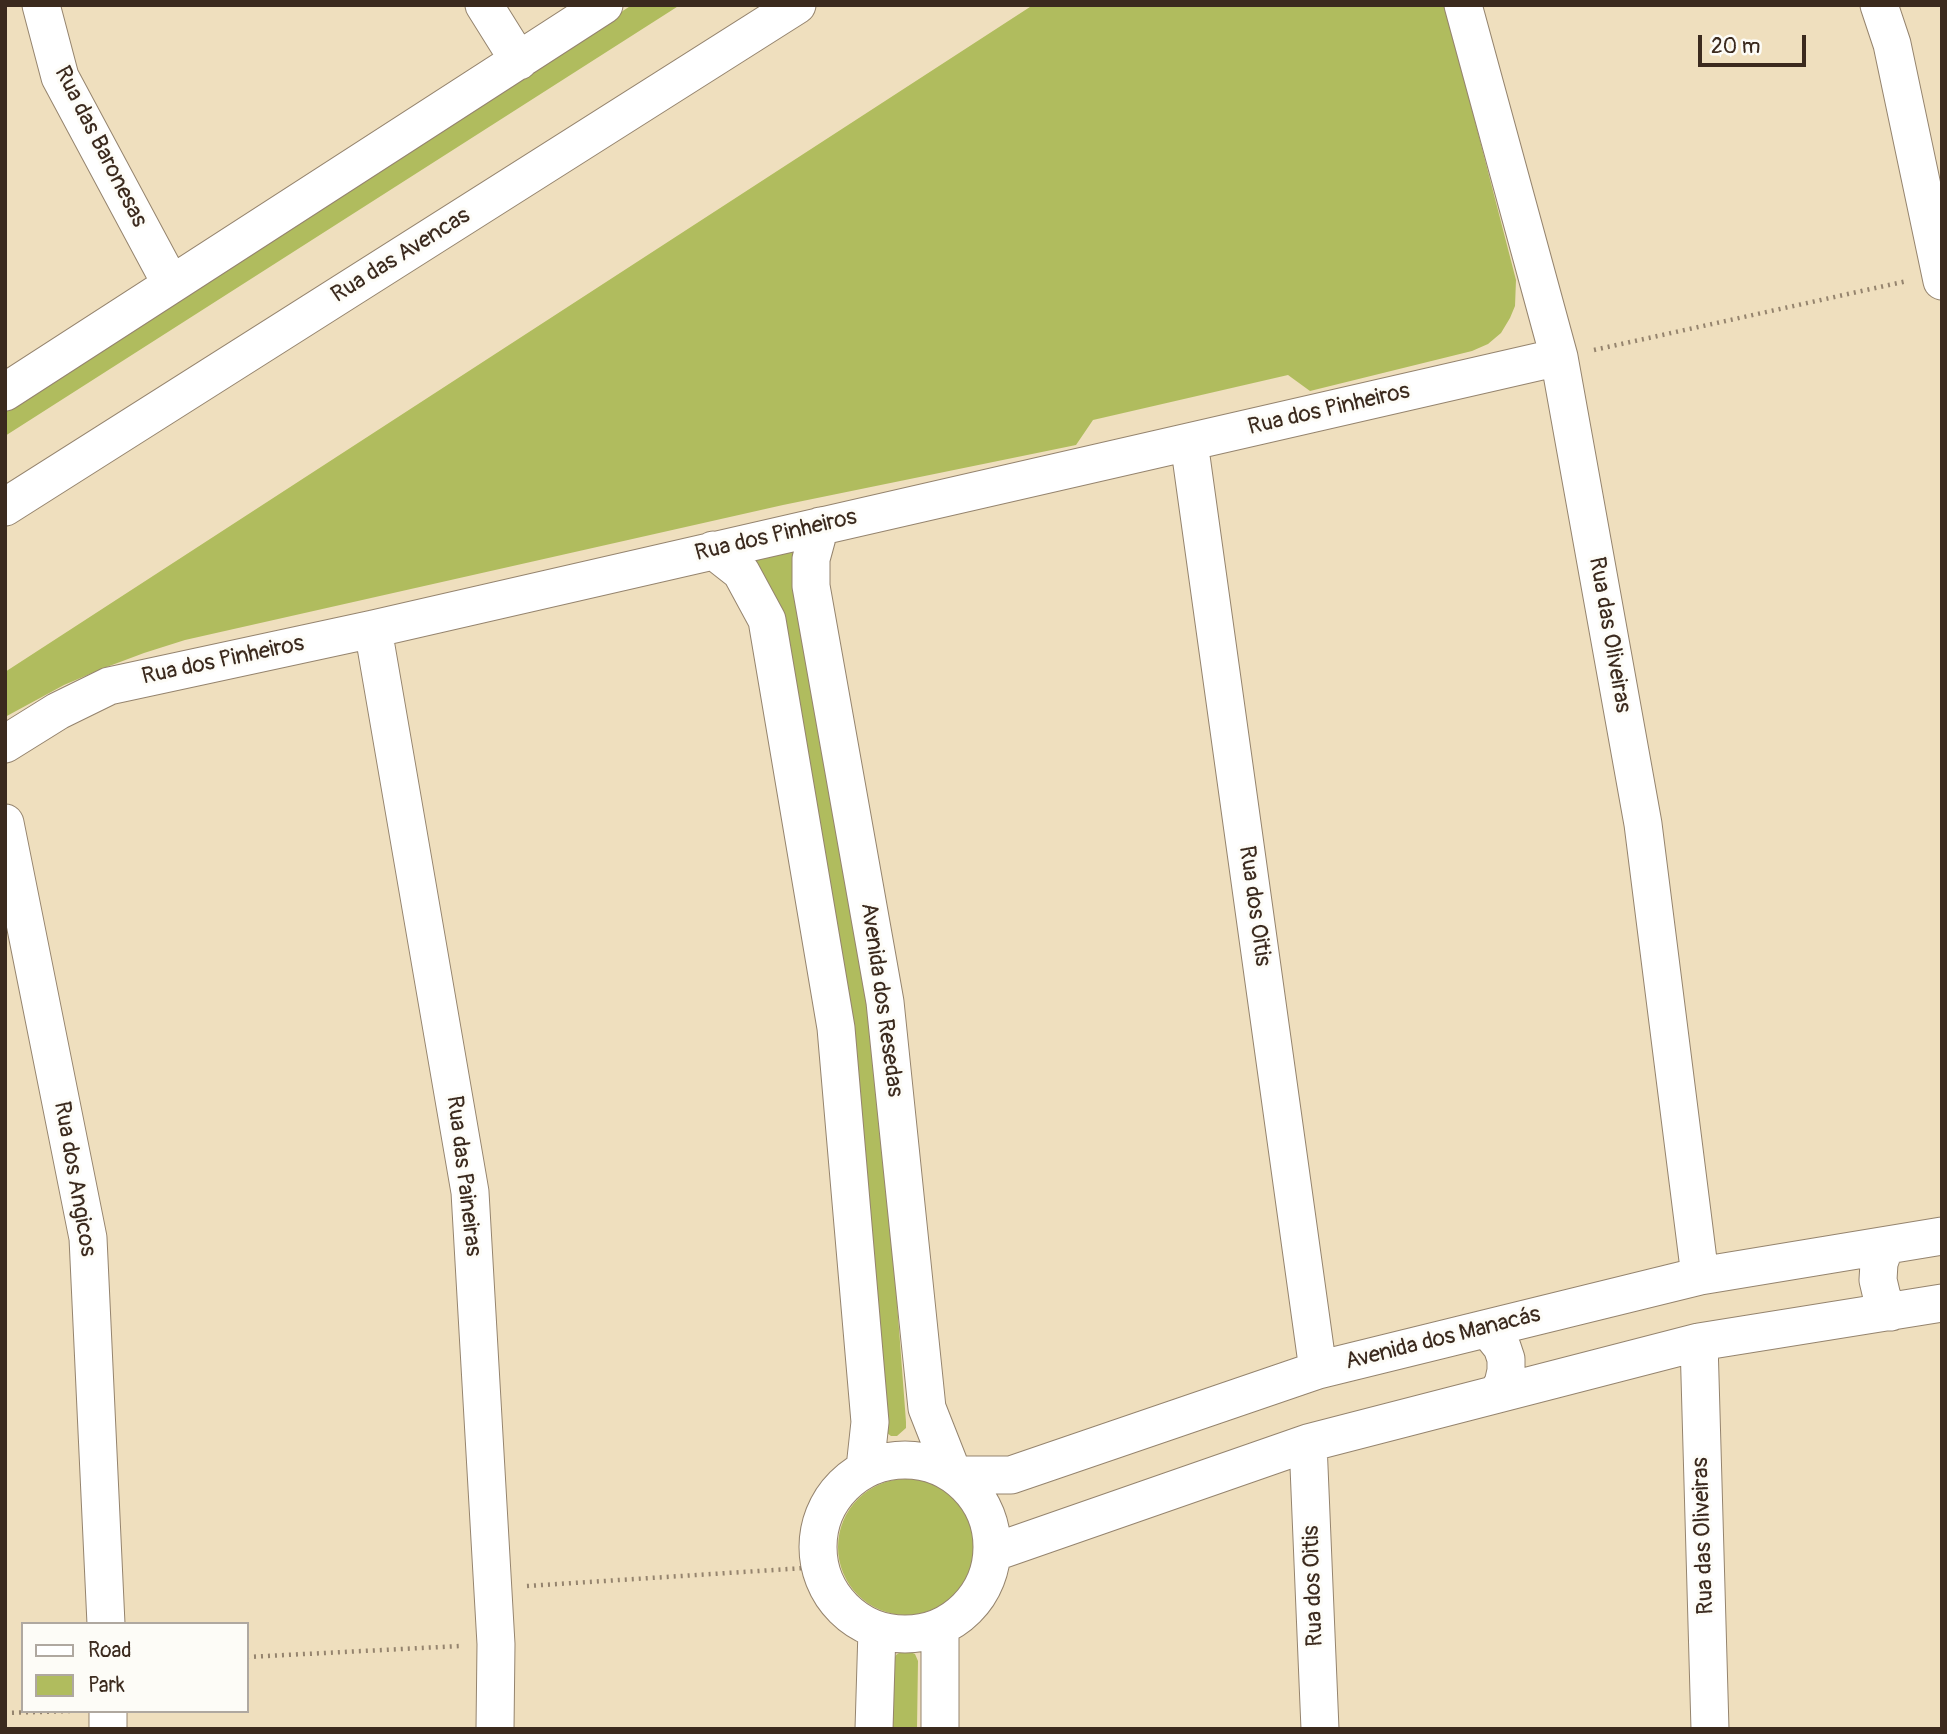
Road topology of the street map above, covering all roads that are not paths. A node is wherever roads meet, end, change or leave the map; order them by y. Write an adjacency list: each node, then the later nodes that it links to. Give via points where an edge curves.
1 (41, 5): 9 (street, Rua das Baronesas, via 60,78)
2 (484, 5): 7 (street)
3 (604, 5): 7 (street)
4 (797, 5): 13 (street, Rua das Avencas)
5 (1463, 5): 10 (street, Rua das Oliveiras)
6 (1879, 5): 8 (street, via 1892,44)
7 (519, 61): 9 (street)
8 (1941, 277)
9 (172, 285): 11 (street)
10 (1559, 357): 12 (street, Rua dos Pinheiros); 21 (street, Rua das Oliveiras, via 1643,824)
11 (5, 391)
12 (1188, 442): 14 (street, Rua dos Pinheiros); 26 (street, Rua dos Oitis)
13 (5, 507)
14 (820, 527): 15 (street, Rua dos Pinheiros); 30 (street, Avenida dos Resedas, via 811,559 811,586 886,1002 927,1408)
15 (713, 551): 16 (street, Rua dos Pinheiros); 29 (street, via 741,572 768,620 836,1028 870,1422)
16 (373, 629): 17 (street, Rua dos Pinheiros, via 109,686); 35 (street, Rua das Paineiras, via 470,1192 496,1644)
17 (5, 744)
18 (5, 824): 32 (street, Rua dos Angicos, via 88,1238)
19 (1942, 1236): 20 (street, Avenida dos Manacás)
20 (1885, 1246): 21 (street, Avenida dos Manacás); 23 (street, via 1878,1280)
21 (1700, 1276): 24 (street, Avenida dos Manacás)
22 (1942, 1304): 23 (street)
23 (1891, 1312): 25 (street)
24 (1485, 1329): 26 (street, Avenida dos Manacás); 27 (street, via 1502,1347 1506,1359 1503,1384)
25 (1699, 1342): 27 (street); 39 (street, Rua das Oliveiras)
26 (1318, 1370): 30 (street, Avenida dos Manacás, via 1011,1475)
27 (1496, 1394): 28 (street)
28 (1308, 1443): 31 (street); 38 (street, Rua dos Oitis)
29 (865, 1468): 30 (street, via 911,1459); 34 (street, via 842,1486 826,1510 818,1538 820,1567 831,1594 851,1616)
30 (954, 1474): 31 (street, via 976,1496 989,1523)
31 (992, 1553): 33 (street, via 976,1597 960,1615)
32 (106, 1622)
33 (940, 1627): 34 (street, via 898,1634); 37 (street)
34 (877, 1630): 36 (street)
35 (495, 1729)
36 (874, 1729)
37 (940, 1729)
38 (1320, 1729)
39 (1710, 1729)

